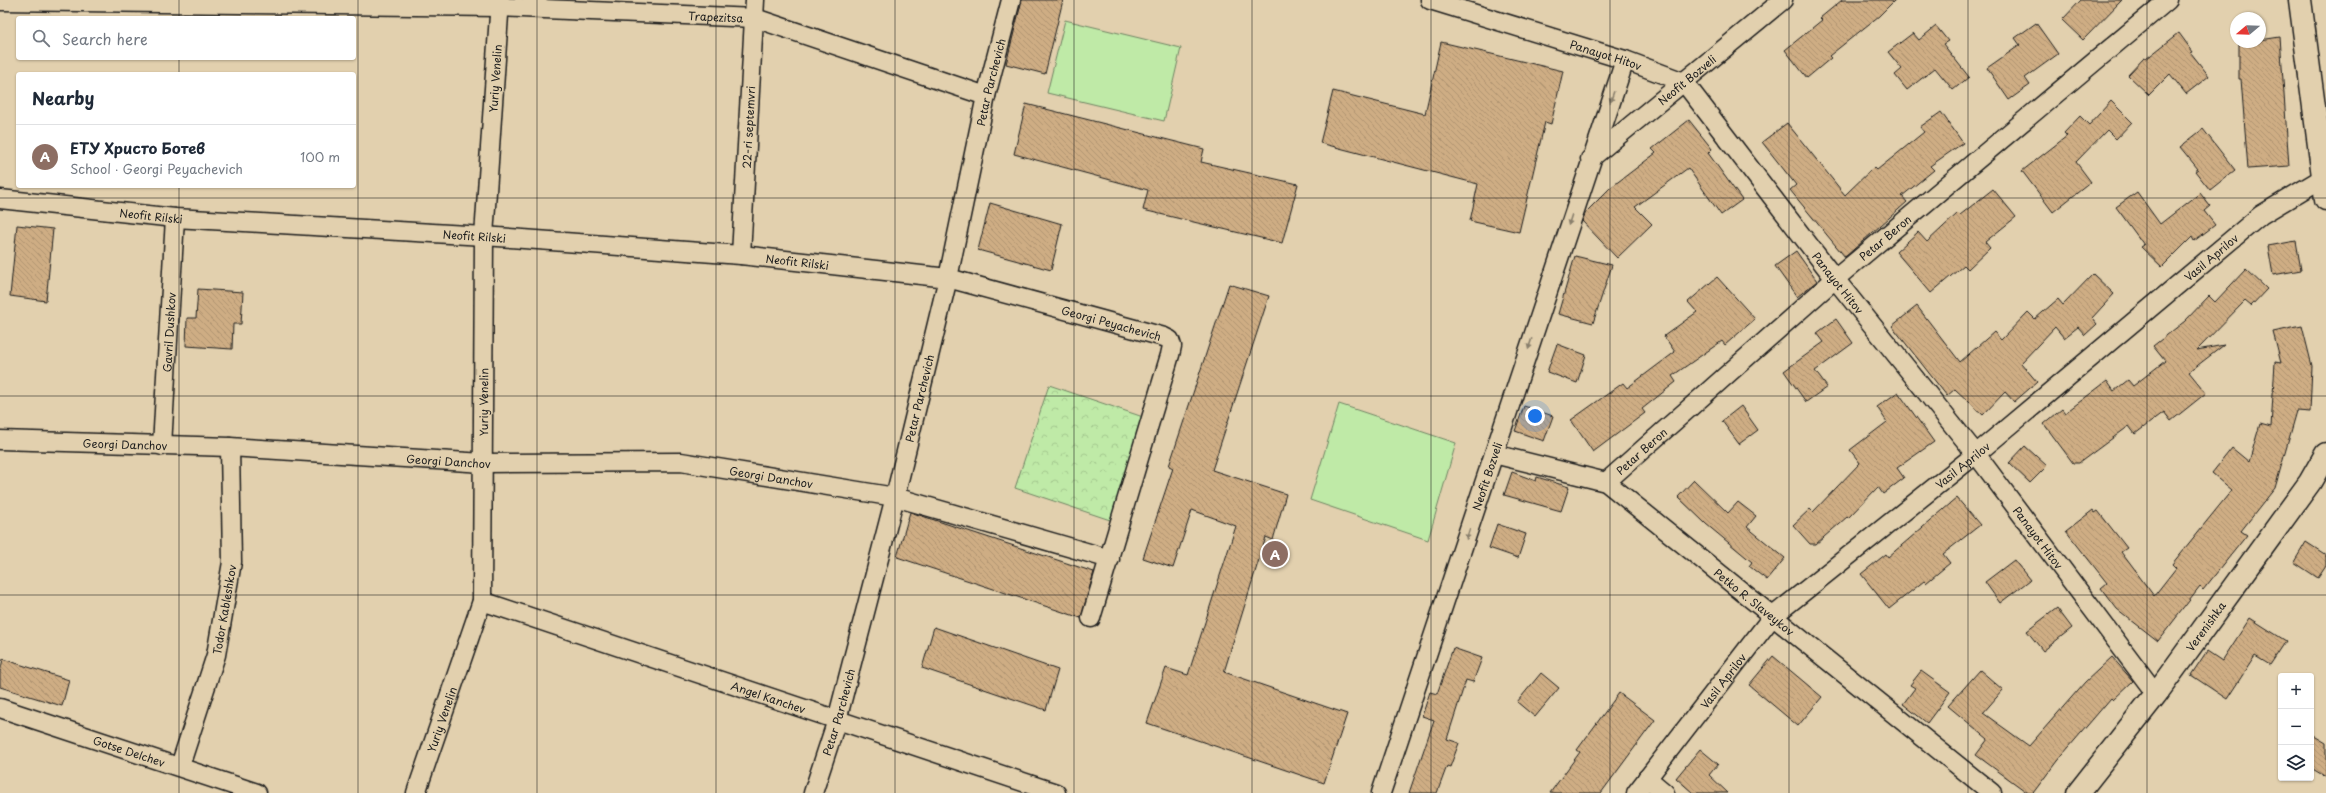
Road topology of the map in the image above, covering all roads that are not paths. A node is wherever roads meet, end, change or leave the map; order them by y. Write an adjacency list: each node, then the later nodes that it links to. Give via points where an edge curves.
1 (755, 0): 9 (street, 22-ri septemvri)
2 (1010, 0): 12 (street, Petar Parchevich)
3 (1430, 0): 10 (street, Panayot Hitov)
4 (1783, 0): 11 (street, Neofit Bozveli)
5 (2168, 0): 21 (street, Petar Beron)
6 (2300, 0): 14 (main road)
7 (0, 1): 8 (street, Trapezitsa)
8 (500, 4): 9 (street, Trapezitsa); 18 (street, Yuriy Venelin)
9 (755, 18): 12 (street, Trapezitsa); 19 (street, 22-ri septemvri)
10 (1625, 60): 11 (street, Panayot Hitov); 13 (street, Neofit Bozveli, one-way to 13)
11 (1684, 82): 13 (street, Neofit Bozveli); 21 (street, Panayot Hitov)
12 (986, 96): 20 (street, Petar Parchevich)
13 (1590, 159): 25 (street, Neofit Bozveli, one-way to 25)
14 (2325, 177): 16 (main road); 26 (street, Vasil Aprilov, via 2261,215)
15 (0, 199): 17 (street, Neofit Rilski)
16 (2326, 200)
17 (175, 218): 18 (street, Neofit Rilski); 23 (street, Gavril Dushkov)
18 (484, 236): 19 (street, Neofit Rilski); 28 (street, Yuriy Venelin)
19 (741, 254): 20 (street, Neofit Rilski)
20 (948, 278): 30 (street, Petar Parchevich); 31 (street, Georgi Peyachevich, via 1170,340 1170,355)
21 (1835, 279): 26 (street, Panayot Hitov); 29 (street, Petar Beron)
22 (0, 440): 23 (street, Georgi Danchov)
23 (162, 446): 24 (street, Georgi Danchov)
24 (230, 447): 28 (street, Georgi Danchov); 38 (street, Todor Kableshkov, via 232,562 216,655)
25 (1494, 454): 29 (street, Petko R. Slaveykov); 44 (street, Neofit Bozveli, one-way to 44)
26 (1976, 454): 33 (street, Vasil Aprilov); 35 (street, Panayot Hitov)
27 (2326, 454): 35 (main road, Verenishka, via 2310,482)
28 (484, 463): 30 (street, Georgi Danchov, via 681,462); 32 (street, Yuriy Venelin)
29 (1606, 482): 33 (street, Petko R. Slaveykov)
30 (895, 497): 31 (street); 37 (street, Petar Parchevich)
31 (1110, 559): 34 (street, Georgi Peyachevich)
32 (482, 601): 37 (street, Angel Kanchev); 41 (street, Yuriy Venelin)
33 (1772, 617): 39 (street, Vasil Aprilov); 47 (street, Petko R. Slaveykov)
34 (1091, 618)
35 (2156, 694): 48 (main road, Verenishka)
36 (0, 708): 38 (street, Gotse Delchev)
37 (837, 720): 42 (street, Petar Parchevich); 43 (street, Angel Kanchev)
38 (180, 766): 40 (street, Gotse Delchev)
39 (1647, 778): 45 (street, Vasil Aprilov); 46 (street)
40 (257, 793)
41 (416, 793)
42 (813, 793)
43 (1056, 793)
44 (1382, 793)
45 (1636, 793)
46 (1665, 793)
47 (1992, 793)
48 (2078, 793)

